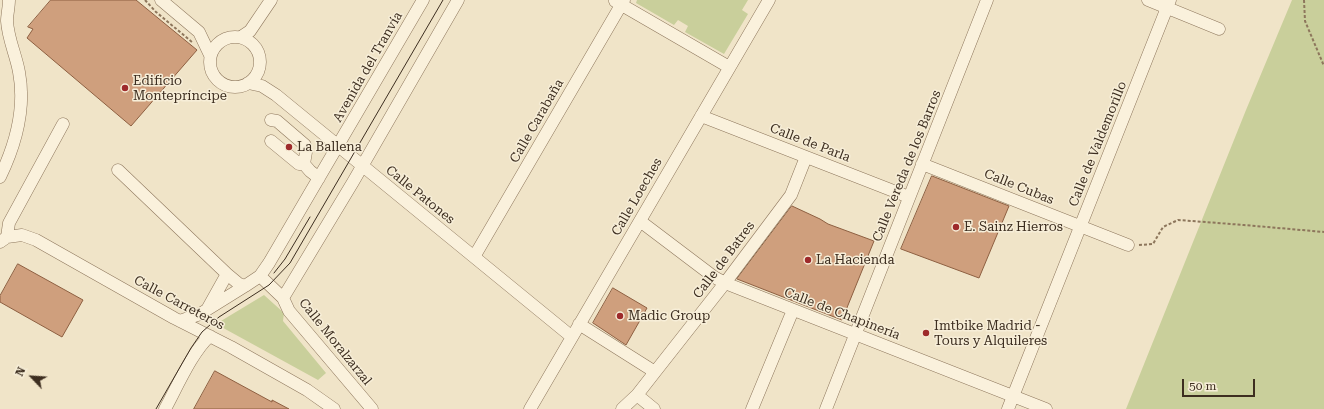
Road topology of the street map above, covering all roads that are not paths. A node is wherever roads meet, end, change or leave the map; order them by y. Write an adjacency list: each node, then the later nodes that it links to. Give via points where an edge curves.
1 (9, 0): 30 (street, via 7,21 19,72 22,100 13,145)
2 (161, 0): 12 (street)
3 (270, 0): 13 (street, via 250,31)
4 (423, 0): 24 (street, Avenida del Tranvía)
5 (458, 0): 28 (street)
6 (768, 0): 16 (street, Calle Loeches)
7 (987, 0): 27 (street, Calle Vereda de los Barros)
8 (1148, 0): 10 (street)
9 (620, 1): 16 (street); 37 (street, Calle Carabaña)
10 (1168, 4): 11 (street); 34 (street, Calle de Valdemorillo)
11 (1219, 29)
12 (199, 32): 14 (street); 15 (street)
13 (241, 37): 14 (street); 17 (street, via 255,46 260,62 256,74)
14 (227, 38): 15 (street, via 217,44)
15 (210, 55): 17 (street, via 212,72 216,79 231,86)
16 (729, 67): 18 (street, Calle Loeches)
17 (248, 83): 21 (street, Calle Patones, via 267,89)
18 (701, 116): 25 (street, Calle de Parla); 33 (street, Calle Loeches)
19 (271, 120): 23 (street, via 277,121)
20 (63, 124): 35 (street, via 9,223)
21 (313, 125): 23 (street); 24 (street, Calle Patones)
22 (271, 141): 26 (street, via 299,164)
23 (301, 141): 26 (street, via 306,152)
24 (338, 146): 28 (street, Calle Patones); 31 (street, Avenida del Tranvía)
25 (806, 157): 32 (street, Calle de Parla); 40 (street, Calle de Batres, via 791,195)
26 (304, 164): 31 (street)
27 (922, 164): 32 (street, Calle Vereda de los Barros); 34 (street, Calle Cubas)
28 (362, 166): 37 (street, Calle Patones); 42 (street)
29 (118, 170): 38 (street)
30 (0, 176)
31 (319, 178): 39 (street, Avenida del Tranvía)
32 (909, 197): 47 (street, Calle Vereda de los Barros)
33 (640, 220): 40 (street, Calle de Chapinería); 46 (street, Calle Loeches)
34 (1080, 226): 36 (street, Calle Cubas); 52 (street, Calle de Valdemorillo)
35 (3, 240): 45 (street, Calle Carreteros, via 22,235 36,240)
36 (1128, 245)
37 (474, 257): 49 (street, Calle Patones)
38 (227, 274): 41 (street); 43 (street)
39 (260, 276): 41 (street, Avenida del Tranvía); 42 (street, Calle Moralzarzal)
40 (725, 283): 44 (street, Calle de Chapinería); 50 (street, Calle de Batres)
41 (245, 286): 43 (street, Avenida del Tranvía)
42 (283, 298): 55 (street, Calle Moralzarzal, via 289,311)
43 (207, 310): 45 (street, Avenida del Tranvía)
44 (793, 310): 47 (street, Calle de Chapinería); 59 (street)
45 (180, 321): 48 (street, Calle Carreteros)
46 (579, 324): 49 (street, Calle Loeches); 50 (street)
47 (855, 334): 52 (street, Calle de Chapinería); 60 (street, Calle Vereda de los Barros)
48 (210, 336): 53 (street, via 191,361); 54 (street, Calle Carreteros, via 307,390)
49 (572, 337): 56 (street, Calle Loeches)
50 (655, 372): 51 (street, Calle de Batres)
51 (637, 395): 57 (street, Calle de Batres); 58 (street)
52 (1013, 396): 61 (street, Calle de Valdemorillo); 62 (street, Calle de Chapinería)
53 (165, 409)
54 (334, 409)
55 (372, 409)
56 (530, 409)
57 (622, 409)
58 (654, 409)
59 (752, 409)
60 (826, 409)
61 (1008, 409)
62 (1046, 409)

